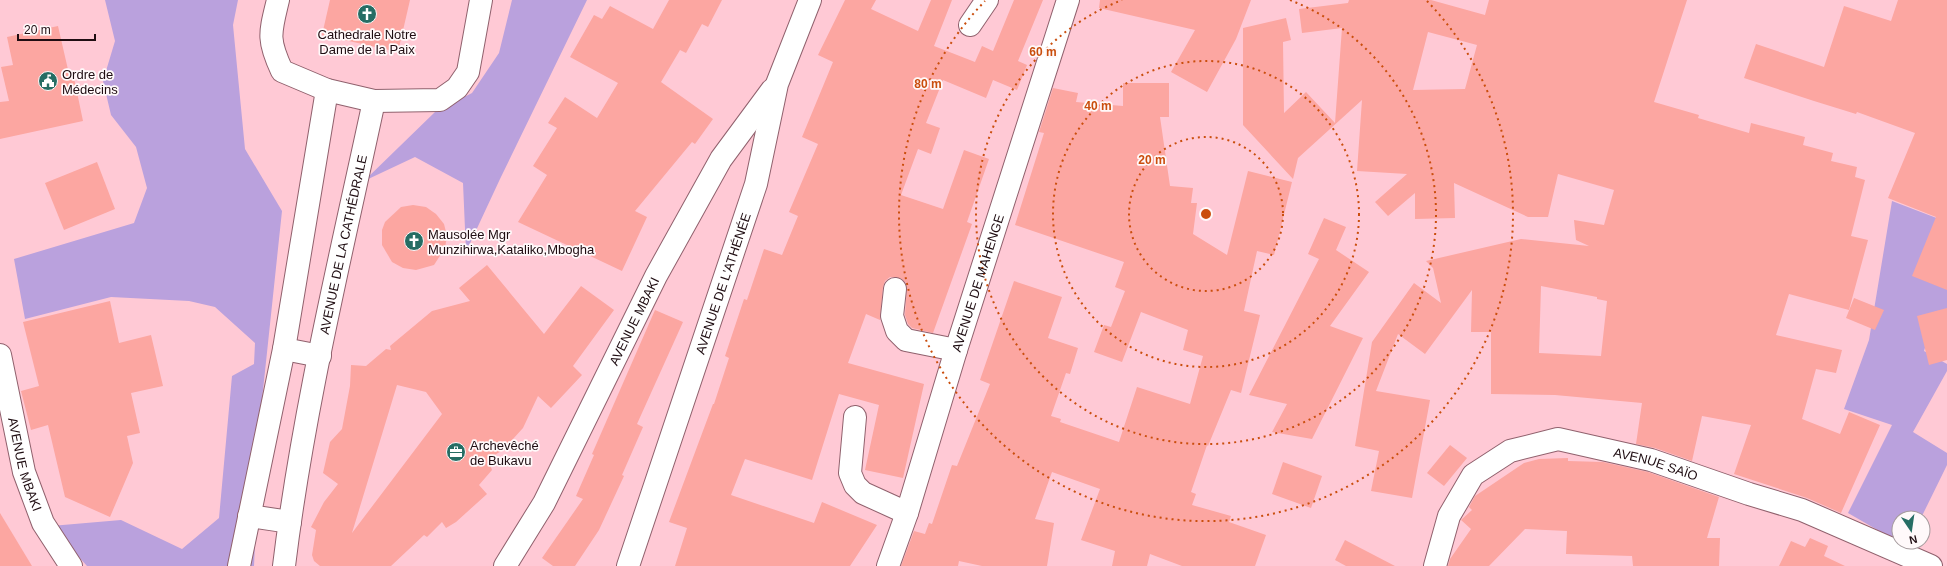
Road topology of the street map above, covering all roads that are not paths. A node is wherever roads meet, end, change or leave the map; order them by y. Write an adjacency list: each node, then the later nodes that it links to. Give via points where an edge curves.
1 (278, 0): 8 (street, via 270,33 272,51 282,71)
2 (481, 0): 9 (street, via 468,72 457,88 440,100)
3 (810, 0): 7 (street, AVENUE DE L'ATHÉNÉE)
4 (987, 0): 6 (street)
5 (1068, 0): 12 (street, AVENUE DE MAHENGE)
6 (970, 25)
7 (777, 84): 22 (street, AVENUE MBAKI, via 721,159 656,276 544,503); 23 (street, AVENUE DE L'ATHÉNÉE, via 756,184)
8 (327, 90): 9 (street); 11 (street)
9 (374, 101): 14 (street, AVENUE DE LA CATHÉDRALE)
10 (895, 289): 12 (street, via 892,316 897,331 906,340)
11 (284, 349): 14 (street); 17 (street)
12 (956, 350): 16 (street, AVENUE DE MAHENGE)
13 (0, 354): 19 (street, AVENUE MBAKI, via 24,472 44,523)
14 (320, 356): 18 (street, AVENUE DE LA CATHÉDRALE)
15 (855, 417): 16 (street, via 850,473 855,485 863,493)
16 (907, 513): 24 (street, AVENUE DE MAHENGE)
17 (249, 516): 18 (street); 20 (street)
18 (290, 522): 21 (street, AVENUE DE LA CATHÉDRALE)
19 (71, 566)
20 (239, 566)
21 (284, 566)
22 (505, 566)
23 (628, 566)
24 (888, 566)
25 (1435, 566): 26 (street, AVENUE SAÏO, via 1449,516 1473,475 1510,451 1558,439 1651,460 1802,510)
26 (1931, 566)

